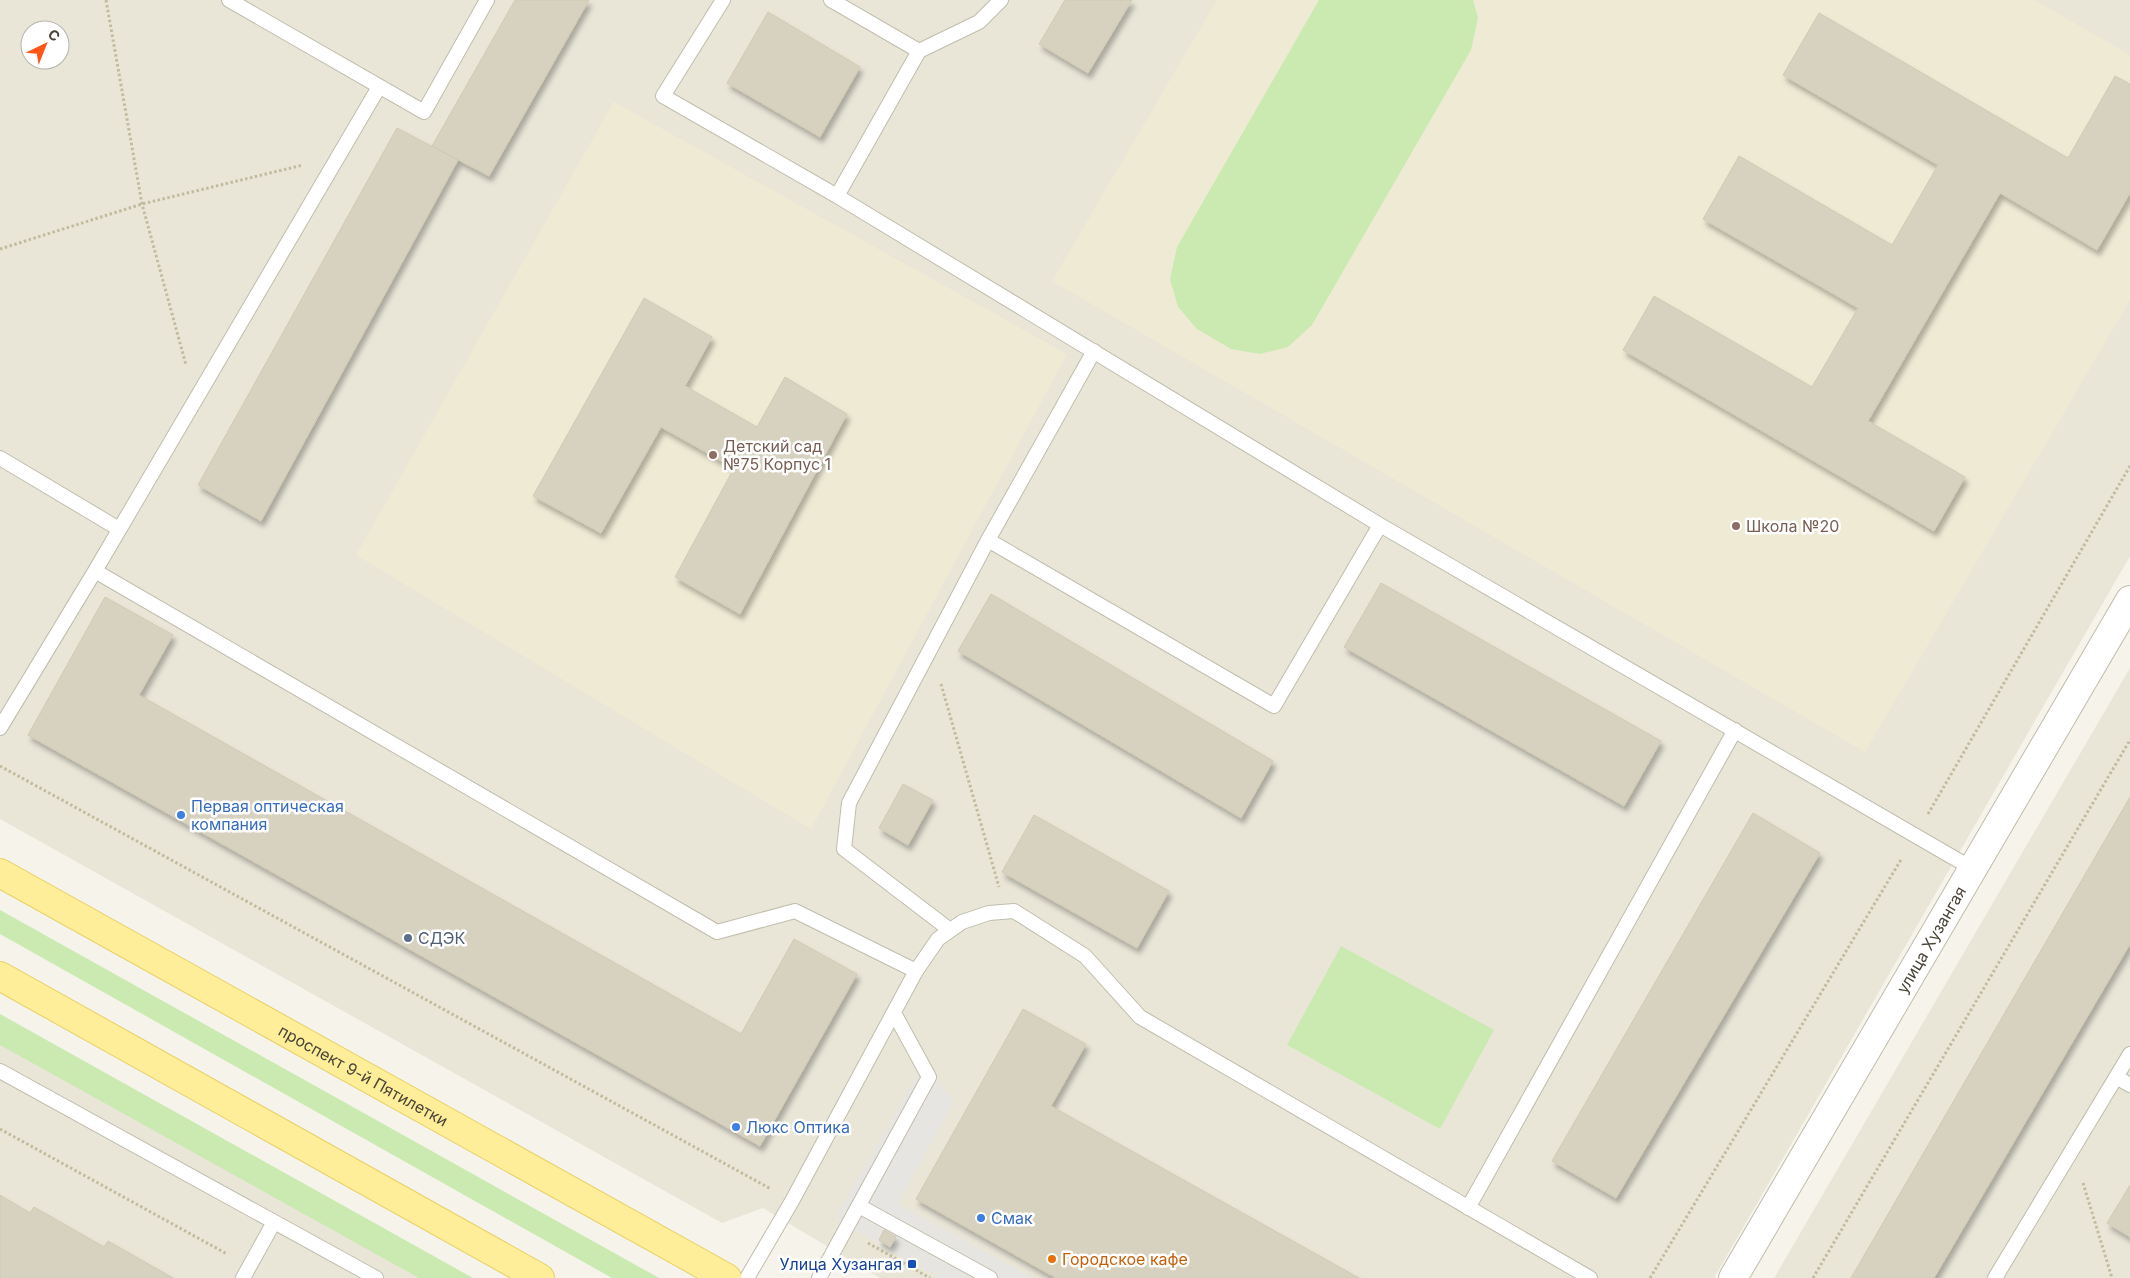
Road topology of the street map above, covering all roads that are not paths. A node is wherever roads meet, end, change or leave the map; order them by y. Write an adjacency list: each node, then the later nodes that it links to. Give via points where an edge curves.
1 (229, 0): 7 (lane)
2 (488, 0): 7 (lane, via 424,112)
3 (722, 0): 8 (lane, via 664,96)
4 (832, 0): 6 (lane)
5 (1001, 0): 6 (lane, via 979,22)
6 (919, 51): 8 (lane)
7 (379, 87): 12 (lane)
8 (837, 196): 9 (lane)
9 (1094, 351): 11 (lane); 13 (lane)
10 (0, 458): 12 (lane)
11 (1380, 524): 13 (lane, via 1274,706); 17 (lane)
12 (119, 530): 14 (lane)
13 (988, 540): 20 (lane, via 849,803 844,850)
14 (95, 571): 16 (lane); 21 (lane, via 717,932 795,911)
15 (2130, 600): 18 (street, улица Хузангая)
16 (0, 728)
17 (1735, 730): 18 (lane); 29 (lane)
18 (1973, 869): 39 (street, улица Хузангая)
19 (0, 873): 34 (main road, проспект 9-й Пятилетки)
20 (950, 930): 21 (lane, via 938,939); 29 (lane, via 962,922 1014,911 1085,956 1140,1017)
21 (916, 971): 23 (lane)
22 (0, 976): 33 (main road)
23 (894, 1013): 28 (lane, via 929,1077); 35 (lane)
24 (2130, 1054): 26 (lane)
25 (0, 1071): 30 (lane)
26 (2116, 1077): 27 (lane); 40 (lane)
27 (2130, 1084)
28 (859, 1206): 36 (lane); 37 (lane)
29 (1468, 1208): 38 (lane)
30 (274, 1222): 31 (lane); 32 (lane)
31 (246, 1272)
32 (376, 1278)
33 (540, 1278)
34 (727, 1278)
35 (747, 1278)
36 (819, 1278)
37 (990, 1278)
38 (1590, 1278)
39 (1733, 1278)
40 (1995, 1278)

